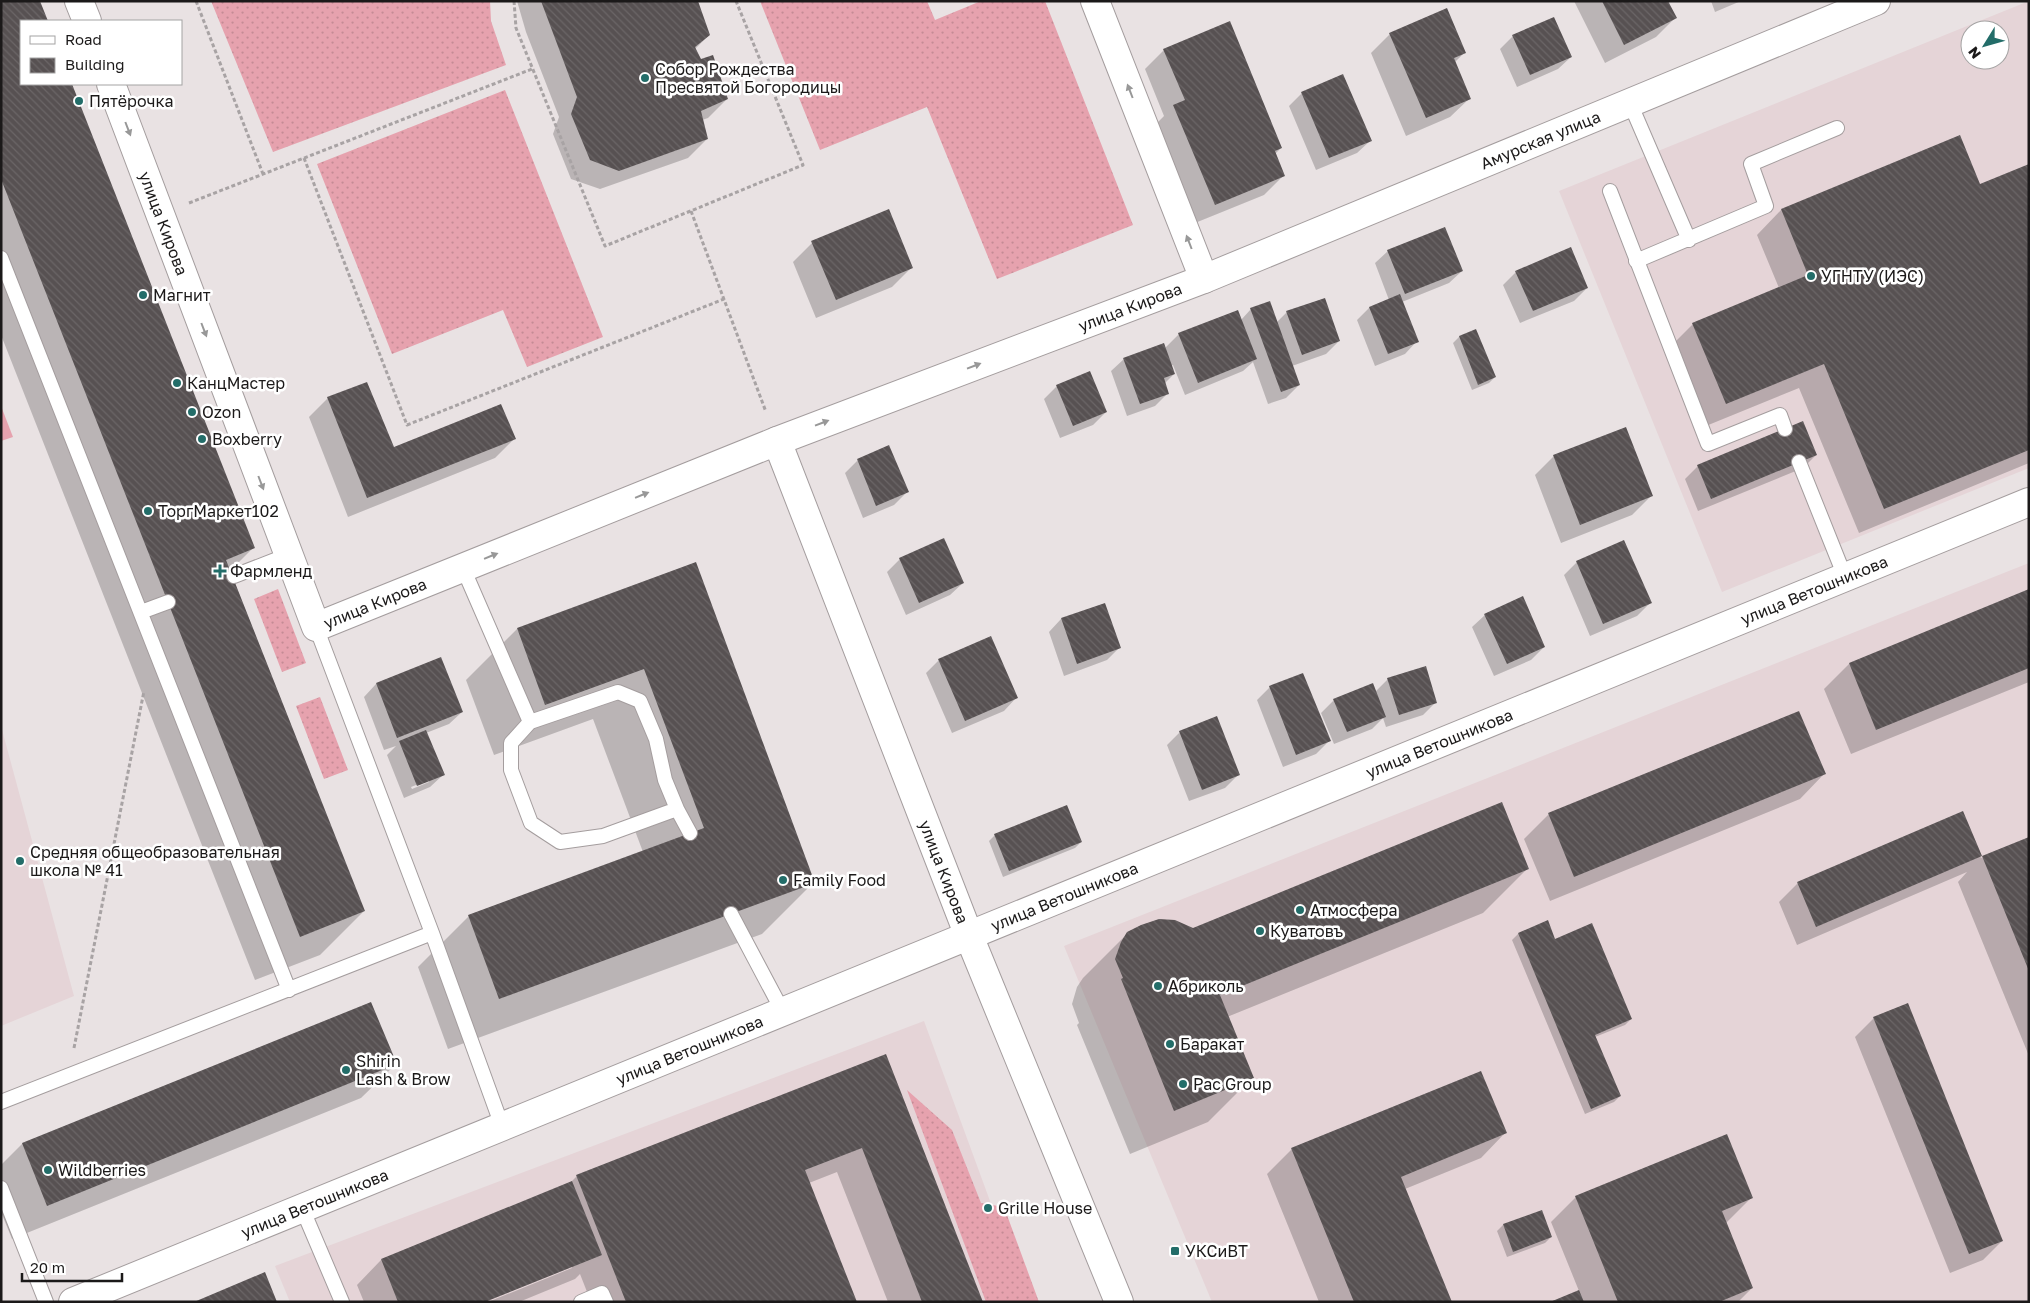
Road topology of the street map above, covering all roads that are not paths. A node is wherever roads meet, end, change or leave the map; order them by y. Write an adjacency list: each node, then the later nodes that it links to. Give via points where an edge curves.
1 (79, 1): 4 (street)
2 (1096, 1): 12 (street, улица Кирова, one-way to 2)
3 (1876, 1): 6 (street, Амурская улица)
4 (87, 20)
5 (111, 85): 17 (street, улица Кирова, one-way to 17)
6 (1630, 103): 9 (lane); 12 (street, Амурская улица)
7 (1836, 128): 9 (lane, via 1751,164 1766,206)
8 (1610, 191): 11 (lane)
9 (1689, 240): 11 (lane)
10 (1, 258): 22 (lane)
11 (1636, 260): 13 (lane, via 1708,444 1780,415)
12 (1204, 279): 14 (street, улица Кирова, one-way to 12)
13 (1785, 429)
14 (777, 440): 18 (street, улица Кирова, one-way to 14); 29 (street, улица Кирова)
15 (1799, 462): 20 (lane)
16 (2029, 502): 20 (street, улица Ветошникова)
17 (288, 555): 19 (lane); 23 (street, улица Кирова)
18 (464, 568): 23 (street, улица Кирова); 24 (lane)
19 (234, 576)
20 (1845, 577): 29 (street, улица Ветошникова)
21 (168, 602): 22 (lane)
22 (141, 612): 30 (lane)
23 (316, 627): 28 (lane)
24 (530, 722): 25 (lane, via 618,692 640,701 656,739 665,780); 25 (lane, via 511,742 511,770 531,823 560,842 603,836)
25 (677, 809): 26 (lane)
26 (690, 833)
27 (731, 914): 31 (lane)
28 (432, 933): 30 (lane); 33 (lane)
29 (969, 936): 31 (street, улица Ветошникова); 41 (street, улица Кирова)
30 (289, 990): 32 (lane)
31 (783, 1012): 33 (street, улица Ветошникова)
32 (1, 1102)
33 (502, 1126): 35 (street, улица Ветошникова)
34 (1, 1188): 36 (lane)
35 (302, 1208): 37 (street, улица Ветошникова); 38 (lane)
36 (46, 1302)
37 (73, 1302)
38 (342, 1302)
39 (581, 1302): 40 (lane, via 602,1293)
40 (606, 1302)
41 (1119, 1302)

